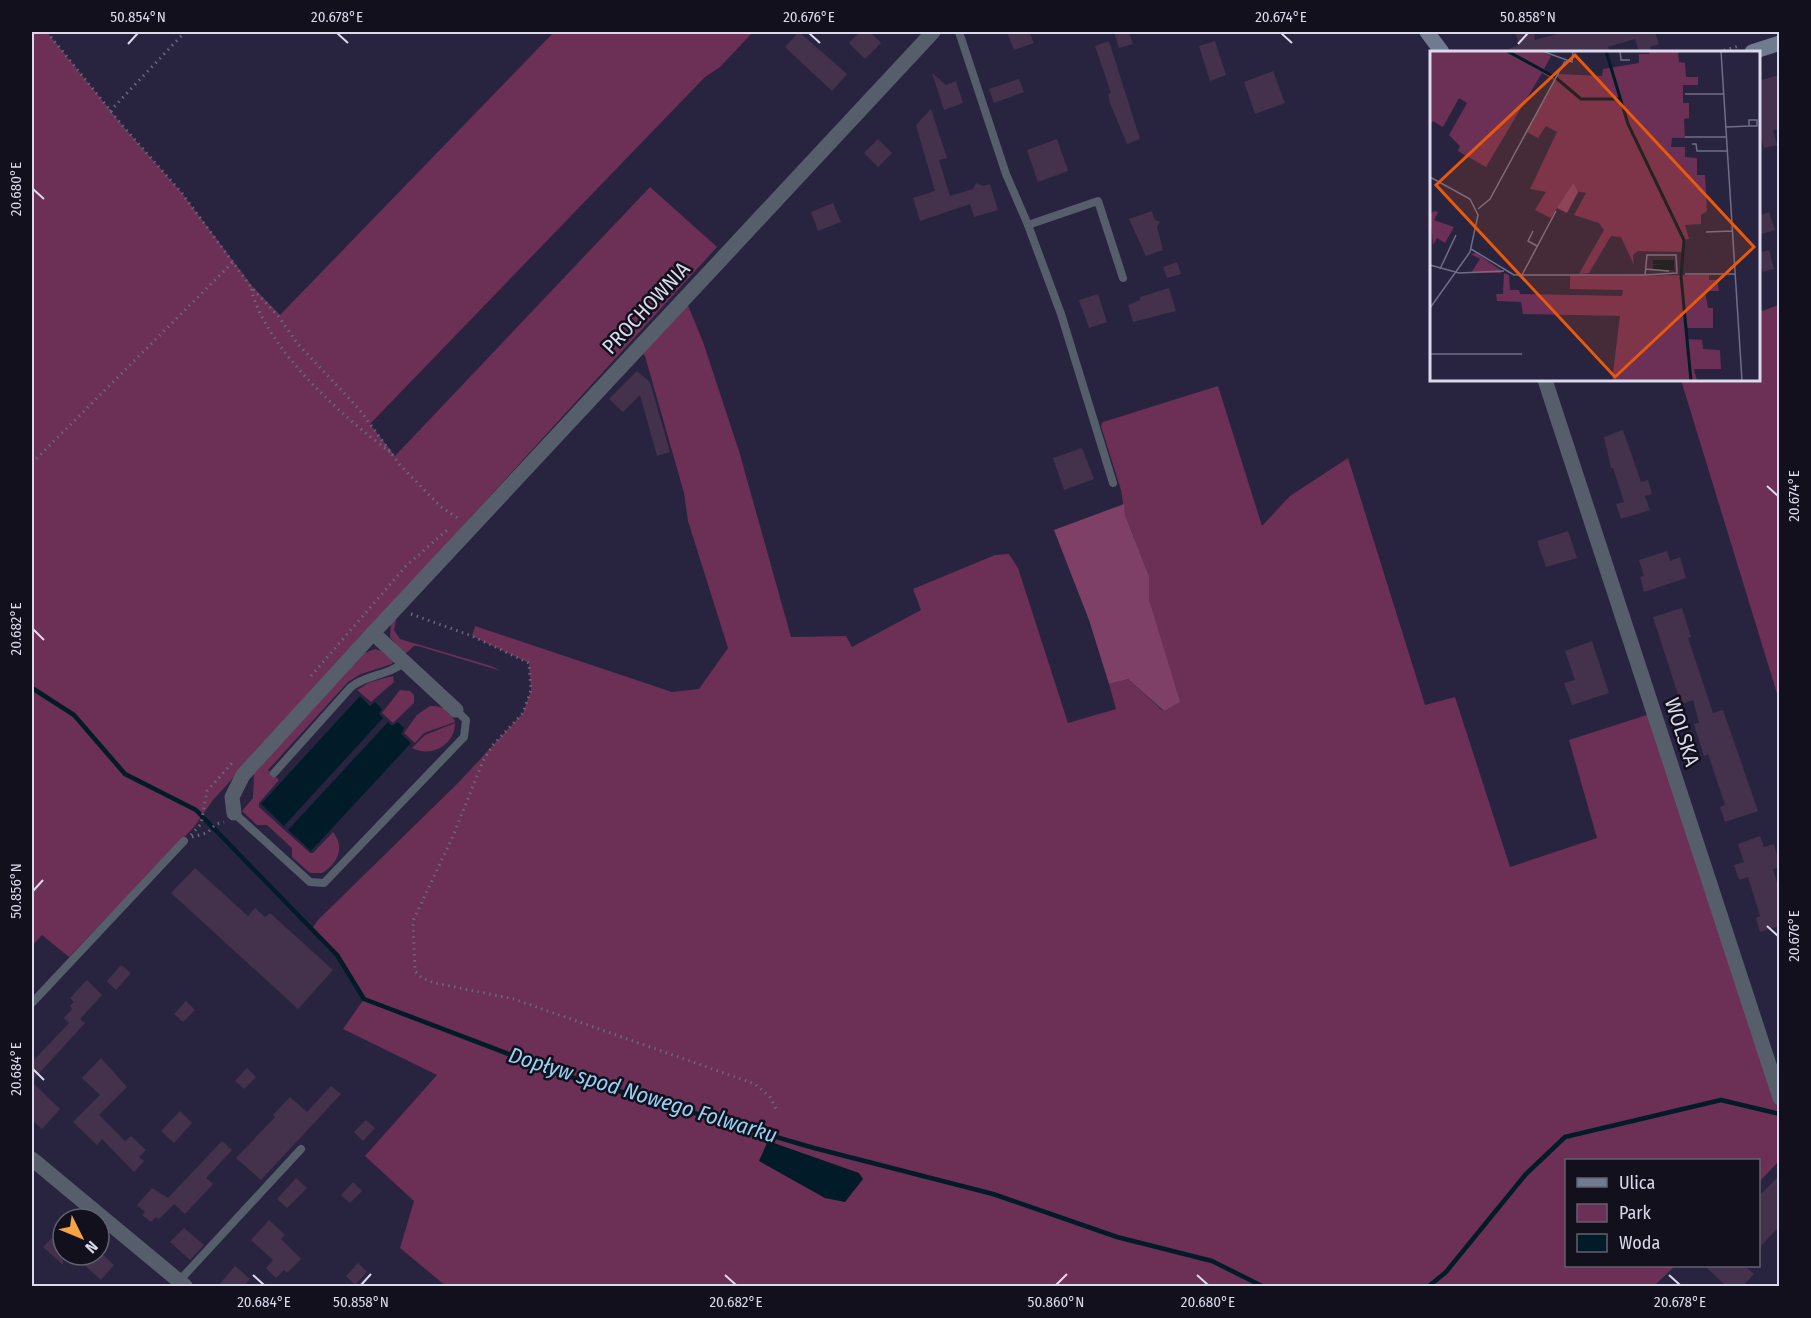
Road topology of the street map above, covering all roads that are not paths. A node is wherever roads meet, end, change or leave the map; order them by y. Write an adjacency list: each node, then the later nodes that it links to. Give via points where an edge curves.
1 (933, 32): 11 (street, PROCHOWNIA)
2 (959, 32): 7 (lane, via 1006,174)
3 (1427, 32): 5 (street)
4 (1779, 44): 6 (street)
5 (1441, 51)
6 (1755, 51)
7 (1029, 225): 8 (lane, via 1098,201); 10 (lane)
8 (1123, 278)
9 (1545, 381): 18 (street, WOLSKA)
10 (1113, 483)
11 (373, 633): 12 (street); 15 (street, PROCHOWNIA, via 243,776 232,796)
12 (404, 662): 13 (street); 14 (lane, via 351,687)
13 (456, 710): 15 (lane, via 466,720 464,737 324,883 310,882)
14 (274, 774)
15 (234, 813)
16 (184, 842): 17 (lane)
17 (32, 1003)
18 (1779, 1098)
19 (301, 1149): 21 (lane)
20 (32, 1159): 21 (street)
21 (182, 1284)

